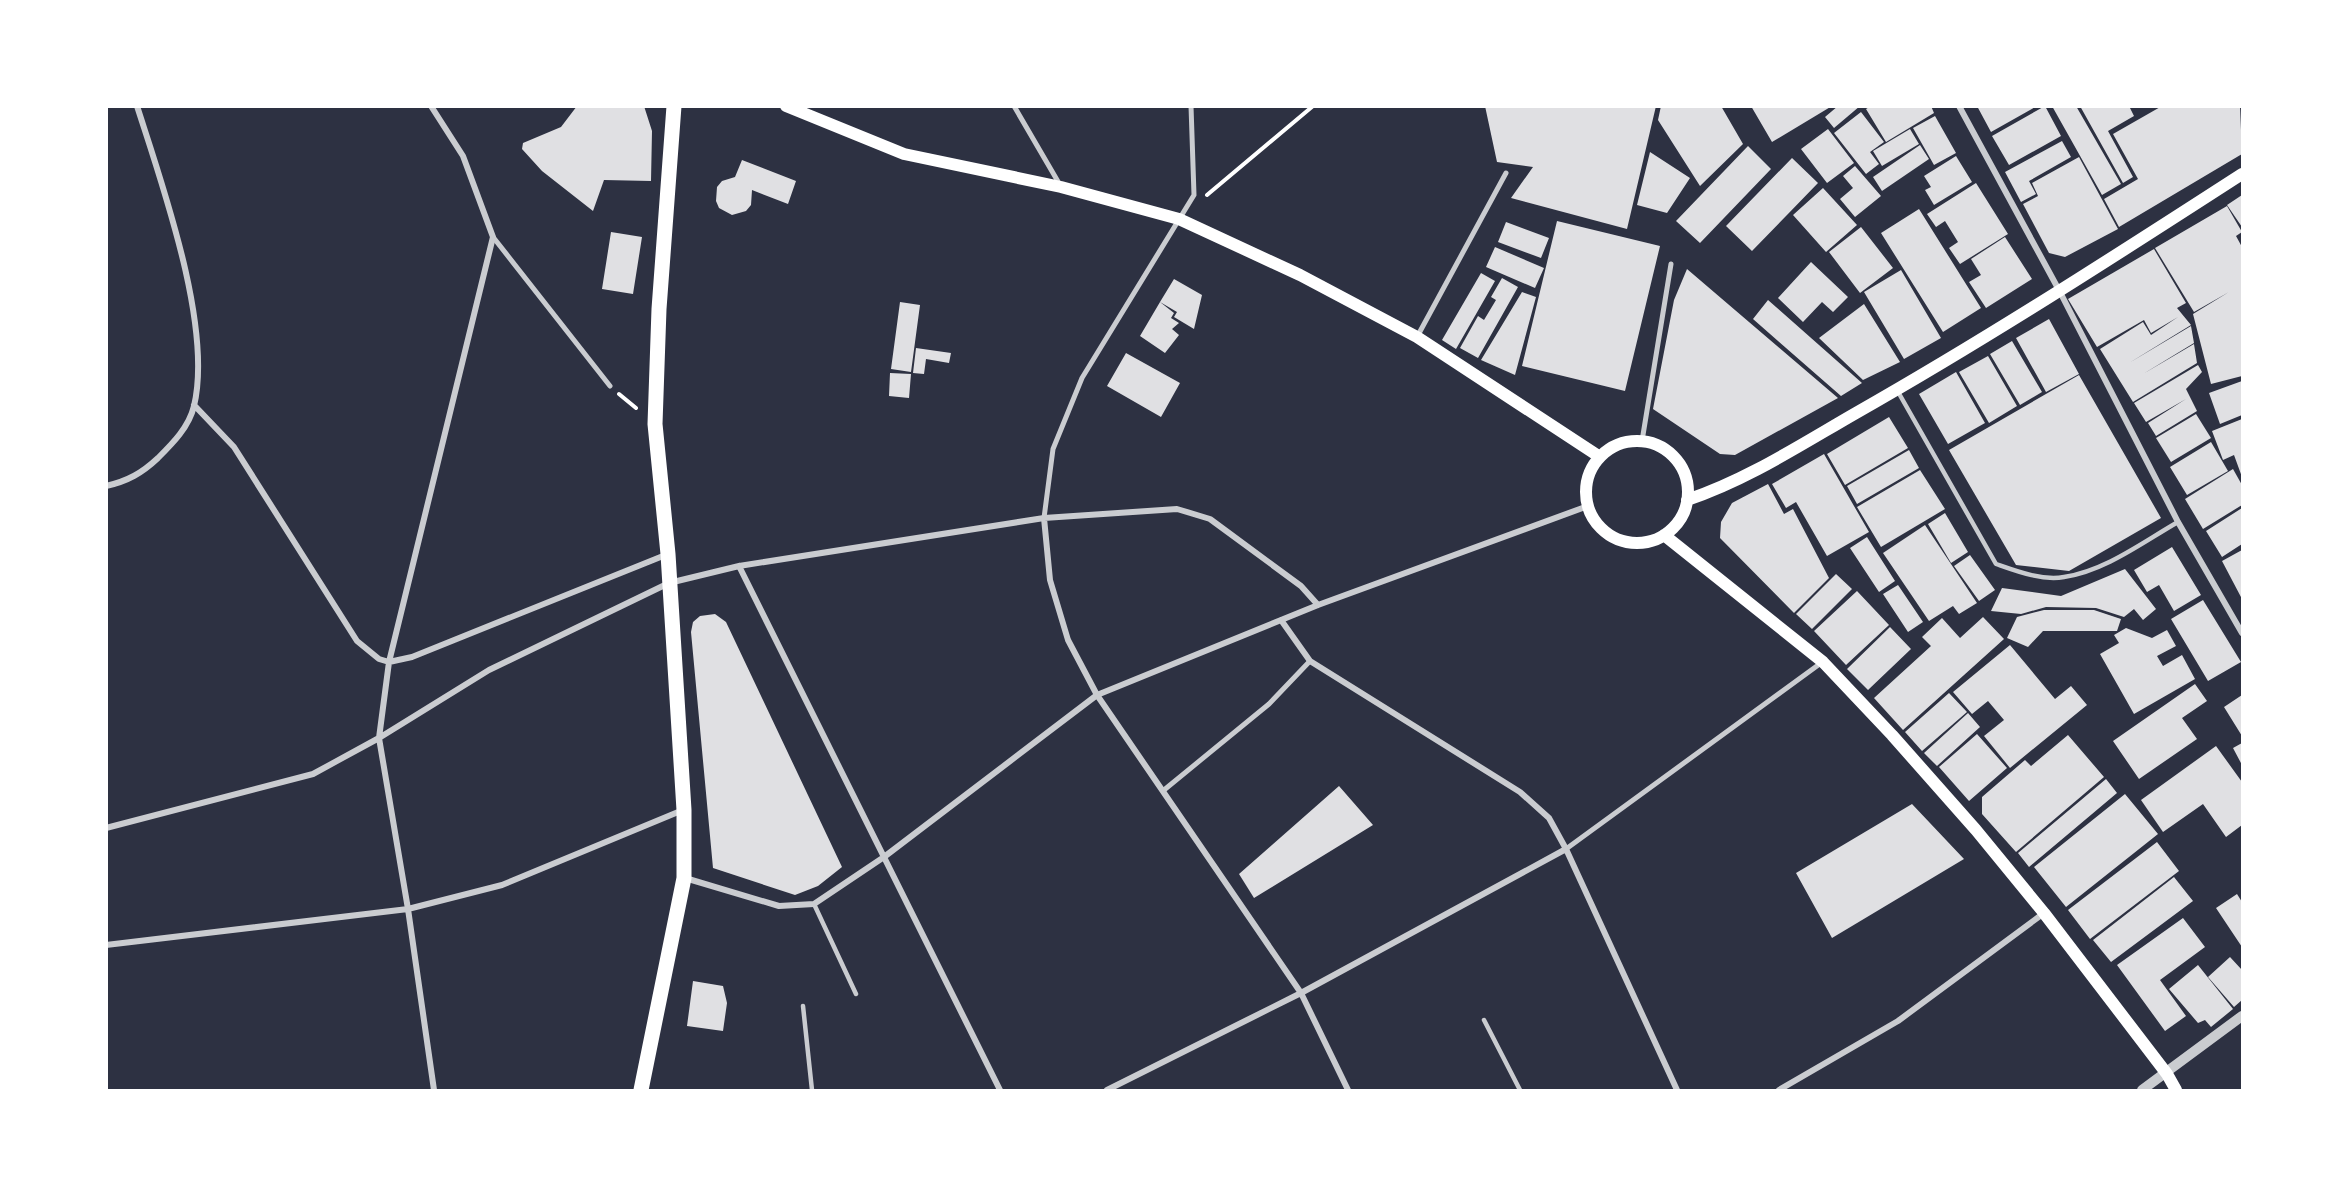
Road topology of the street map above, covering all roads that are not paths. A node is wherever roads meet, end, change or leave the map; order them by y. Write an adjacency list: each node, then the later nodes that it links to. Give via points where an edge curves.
1 (137, 106): 18 (street, via 183,263 196,334)
2 (431, 106): 12 (street, via 463,156)
3 (674, 106): 27 (main road, via 655,424)
4 (786, 106): 10 (main road, via 904,154)
5 (1014, 106): 10 (street)
6 (1191, 106): 11 (street, via 1194,195)
7 (1959, 106): 14 (street)
8 (1506, 173): 15 (street)
9 (2242, 174): 14 (main road)
10 (1061, 187): 11 (main road)
11 (1179, 219): 15 (main road, via 1300,275); 24 (street, via 1082,378 1053,449)
12 (493, 237): 16 (street); 34 (street)
13 (1671, 264): 19 (street)
14 (2060, 292): 17 (main road); 25 (street)
15 (1417, 337): 20 (main road)
16 (610, 386)
17 (1897, 390): 22 (main road, via 1728,484); 25 (lane, via 1996,564 2062,578 2091,571)
18 (194, 405): 21 (street, via 180,434 143,472); 34 (street, via 234,447 357,641)
19 (1642, 441): 20 (main road, via 1626,442); 22 (main road, via 1661,447 1677,460 1686,479)
20 (1600, 457): 23 (main road, via 1588,480)
21 (106, 486)
22 (1687, 500): 26 (main road, via 1683,513)
23 (1588, 506): 26 (main road, via 1598,524 1612,537 1638,543); 30 (street)
24 (1044, 518): 28 (street); 30 (street, via 1177,509 1195,513 1210,519 1301,586); 36 (street, via 1053,590 1068,640)
25 (2178, 522): 32 (street)
26 (1664, 535): 35 (main road)
27 (668, 554): 29 (main road); 34 (street, via 412,657)
28 (739, 566): 29 (street); 42 (street)
29 (669, 583): 37 (street, via 489,670); 39 (main road)
30 (1318, 605): 31 (street)
31 (1281, 621): 33 (street); 36 (street)
32 (2242, 633)
33 (1310, 660): 38 (street, via 1269,704); 41 (street, via 1520,792 1549,818)
34 (389, 662): 37 (street)
35 (1823, 662): 41 (street); 46 (main road, via 1961,812)
36 (1098, 695): 38 (street); 42 (street)
37 (379, 738): 40 (street, via 313,774); 45 (street)
38 (1164, 790): 48 (street)
39 (684, 810): 43 (main road); 45 (street, via 502,885)
40 (106, 828)
41 (1566, 849): 48 (street); 61 (street)
42 (884, 857): 44 (street); 57 (street)
43 (684, 878): 44 (street, via 779,906); 55 (main road)
44 (814, 904): 49 (lane)
45 (408, 909): 47 (street); 54 (street)
46 (2044, 913): 53 (main road); 62 (street, via 1898,1021)
47 (106, 945)
48 (1301, 993): 58 (street); 59 (street)
49 (856, 994)
50 (803, 1006): 56 (lane)
51 (2242, 1016): 53 (street)
52 (1484, 1020): 60 (lane)
53 (2167, 1074): 63 (street); 64 (main road)
54 (434, 1090)
55 (641, 1090)
56 (812, 1090)
57 (1000, 1090)
58 (1107, 1090)
59 (1348, 1090)
60 (1520, 1090)
61 (1677, 1090)
62 (1779, 1090)
63 (2142, 1090)
64 (2176, 1090)

